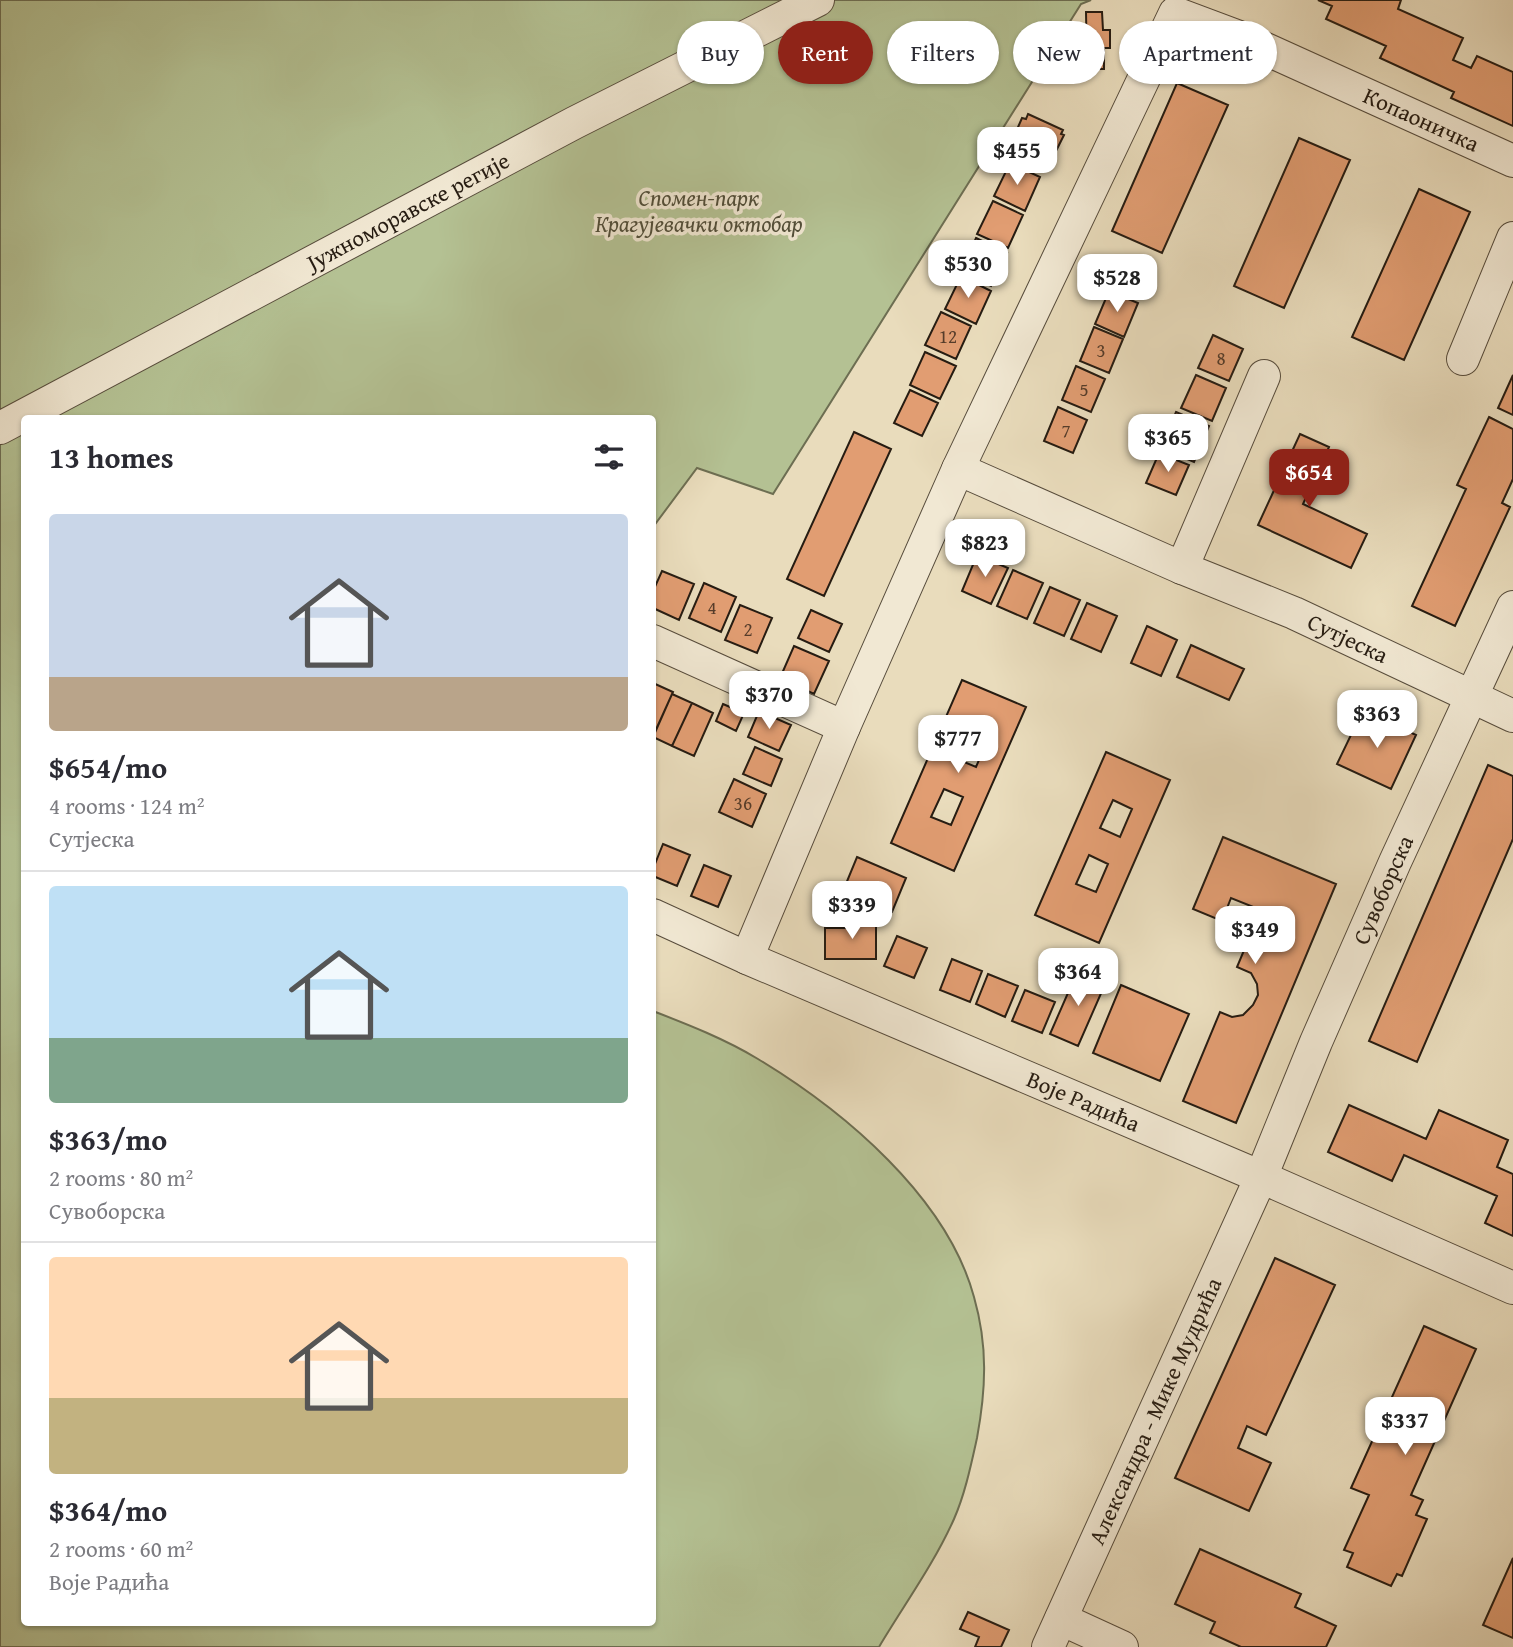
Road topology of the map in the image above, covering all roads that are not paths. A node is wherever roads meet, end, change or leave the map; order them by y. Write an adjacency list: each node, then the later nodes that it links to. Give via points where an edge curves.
1 (818, 0): 6 (street, Јужноморавске регије, via 574,123)
2 (1513, 161): 9 (street, Копаоничка, via 1239,37 1175,13)
3 (1513, 238): 4 (street)
4 (1463, 359)
5 (1264, 376): 10 (street)
6 (24, 415)
7 (21, 417): 8 (street, Јужноморавске регије)
8 (0, 428)
9 (958, 469): 10 (street, Сутјеска); 15 (street)
10 (1182, 568): 13 (street, Сутјеска, via 1294,613)
11 (1513, 607): 13 (street, Сувоборска)
12 (656, 643): 15 (street)
13 (1471, 698): 14 (street, Сутјеска); 18 (street, Сувоборска, via 1389,874)
14 (1513, 716)
15 (844, 727): 17 (street)
16 (656, 916): 17 (street, Воје Радића)
17 (747, 958): 18 (street, Воје Радића)
18 (1261, 1177): 19 (street, Воје Радића); 20 (street, Александра - Мике Мудрића)
19 (1513, 1288)
20 (1054, 1633): 21 (street)
21 (1122, 1647)

